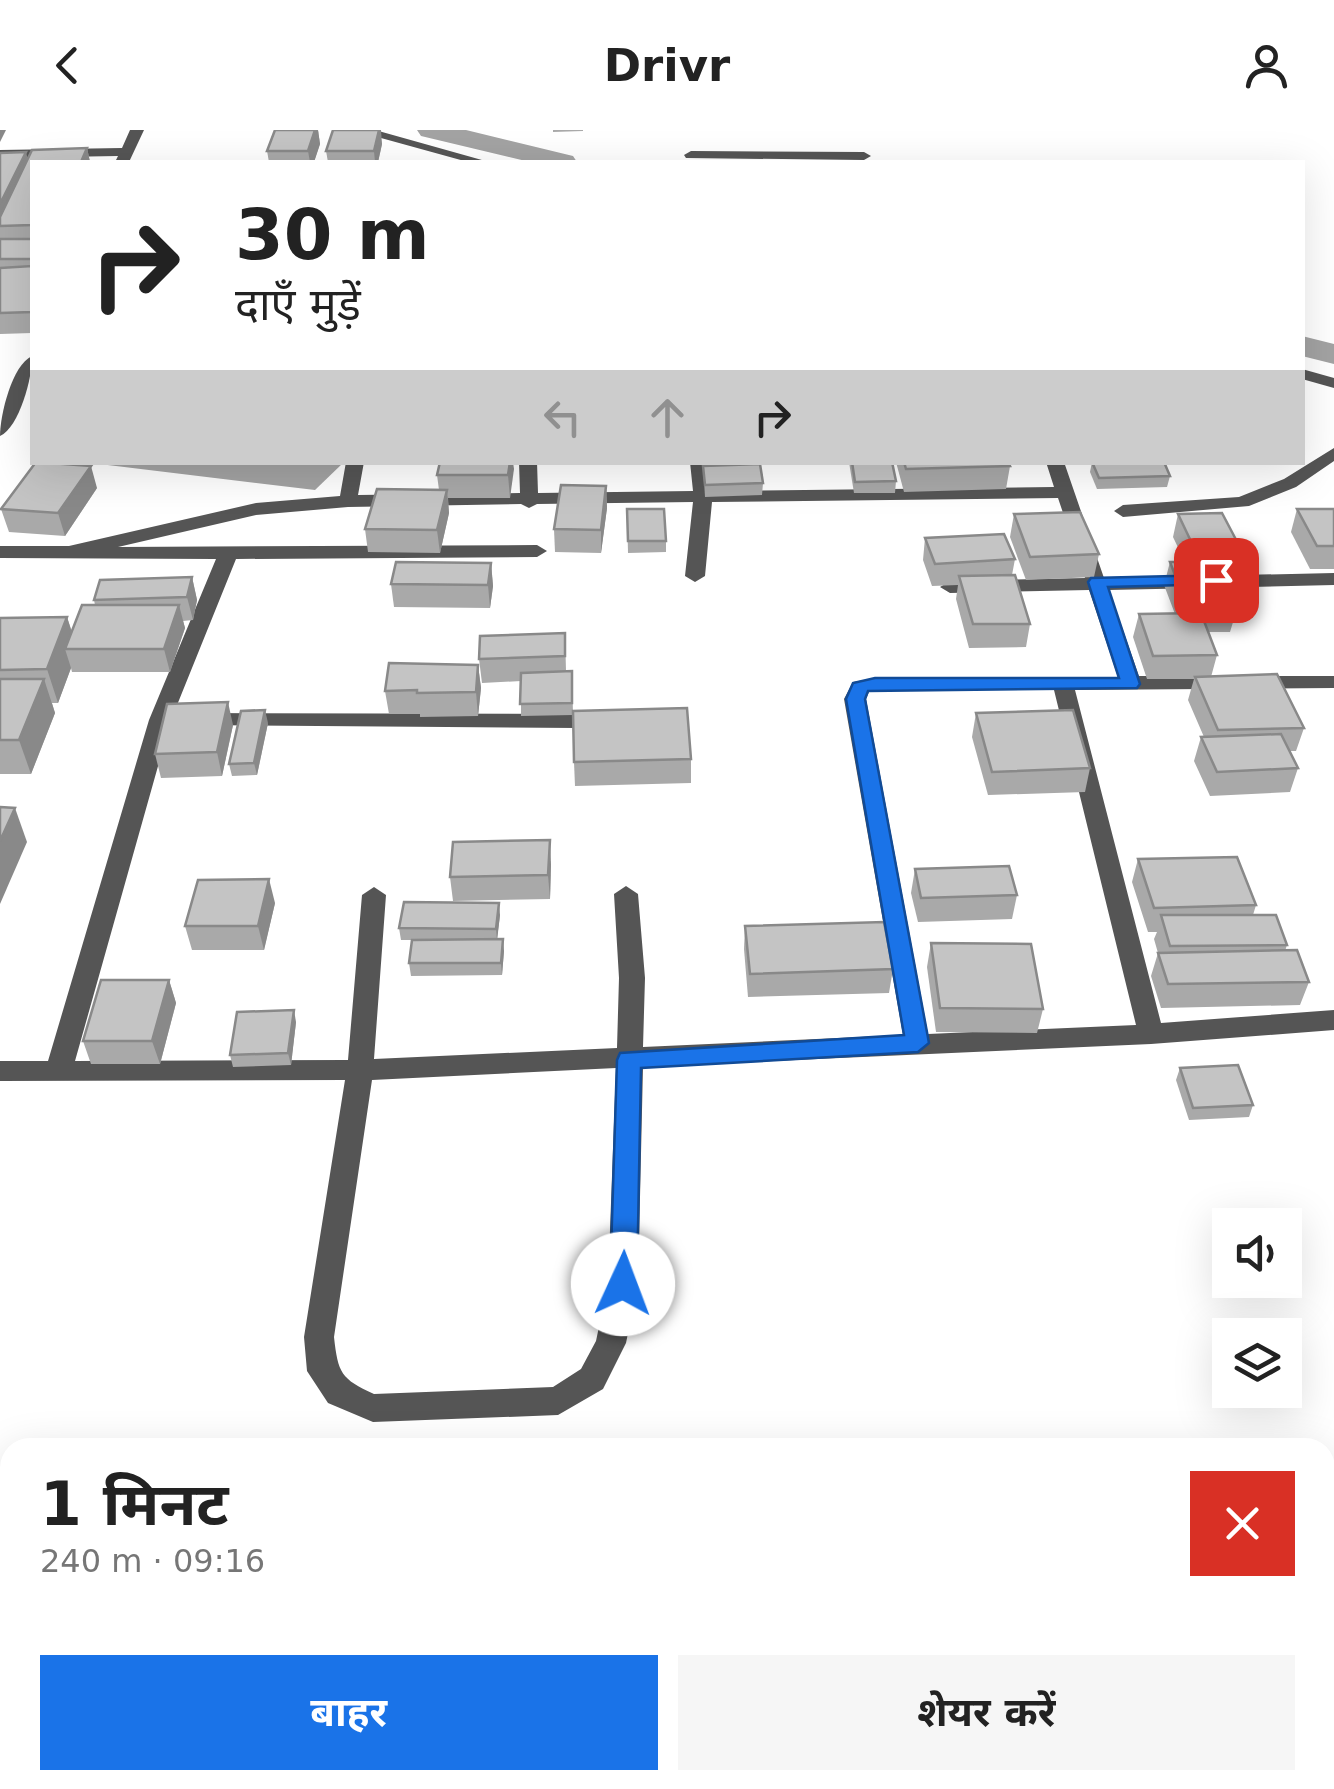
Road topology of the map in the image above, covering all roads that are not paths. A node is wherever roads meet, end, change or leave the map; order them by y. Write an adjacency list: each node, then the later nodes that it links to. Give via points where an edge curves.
1 (137, 130): 6 (street)
2 (360, 130): 7 (street)
3 (0, 154): 6 (street)
4 (690, 154): 5 (street)
5 (863, 154)
6 (124, 158)
7 (474, 160)
8 (30, 364): 11 (street)
9 (1305, 375): 10 (street)
10 (1334, 383)
11 (9, 391): 12 (street)
12 (0, 431)
13 (1334, 453): 22 (street, via 1290,484 1242,502)
14 (355, 465): 20 (street)
15 (528, 465): 21 (street)
16 (699, 465): 19 (street)
17 (1056, 465): 18 (street)
18 (1066, 492): 19 (street); 29 (street)
19 (703, 498): 21 (street); 27 (street)
20 (348, 501): 21 (street); 25 (street, via 256,510)
21 (529, 502)
22 (1123, 512)
23 (538, 551): 26 (street)
24 (0, 552): 25 (street)
25 (70, 552): 26 (street)
26 (228, 552): 34 (street)
27 (696, 576)
28 (1334, 579): 29 (street)
29 (1097, 582): 30 (street); 33 (street)
30 (950, 587)
31 (1334, 682): 33 (street)
32 (1063, 684): 33 (street); 39 (street); 40 (street, via 875,684 860,688 855,699)
33 (1130, 684)
34 (160, 720): 35 (street); 44 (street)
35 (577, 721)
36 (626, 894): 41 (street)
37 (374, 895): 42 (street)
38 (1334, 1020): 39 (street)
39 (1151, 1034): 40 (street)
40 (918, 1043): 41 (street)
41 (629, 1060): 42 (street); 42 (street, via 623,1284 611,1343 592,1379 558,1401 540,1402 373,1408 339,1393 322,1370 325,1290)
42 (360, 1070): 44 (street)
43 (0, 1071): 44 (street)
44 (58, 1072)

